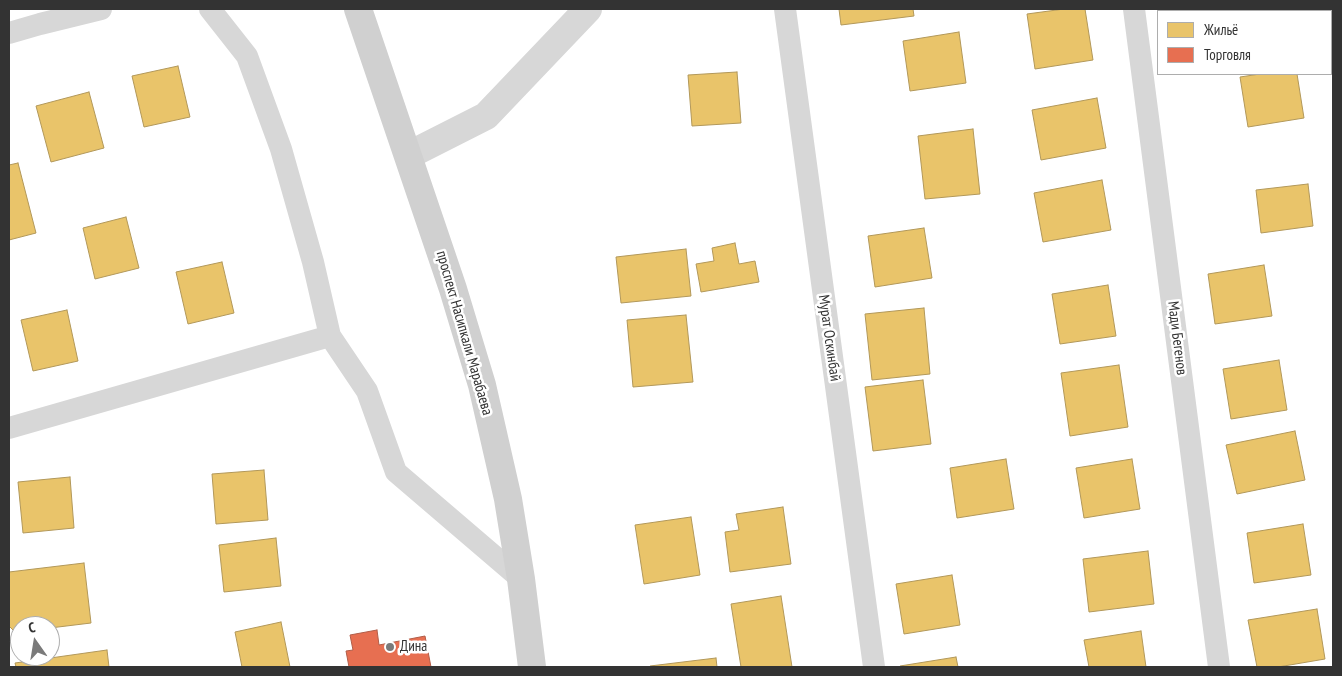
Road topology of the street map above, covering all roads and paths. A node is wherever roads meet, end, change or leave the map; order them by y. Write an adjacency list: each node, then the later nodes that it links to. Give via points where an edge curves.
1 (101, 9): 7 (street)
2 (210, 9): 9 (street, via 247,56 281,149)
3 (358, 9): 8 (main road, проспект Насипкали Марабаева)
4 (588, 9): 8 (street, via 486,116)
5 (785, 9): 13 (street, Мурат Оскинбай)
6 (1134, 9): 14 (street, Мади Бегенов)
7 (9, 33)
8 (409, 155): 11 (main road, проспект Насипкали Марабаева, via 482,385 508,499)
9 (330, 336): 10 (street); 11 (street, via 367,391 396,472)
10 (9, 428)
11 (521, 579): 12 (main road, проспект Насипкали Марабаева)
12 (532, 667)
13 (874, 667)
14 (1219, 667)

